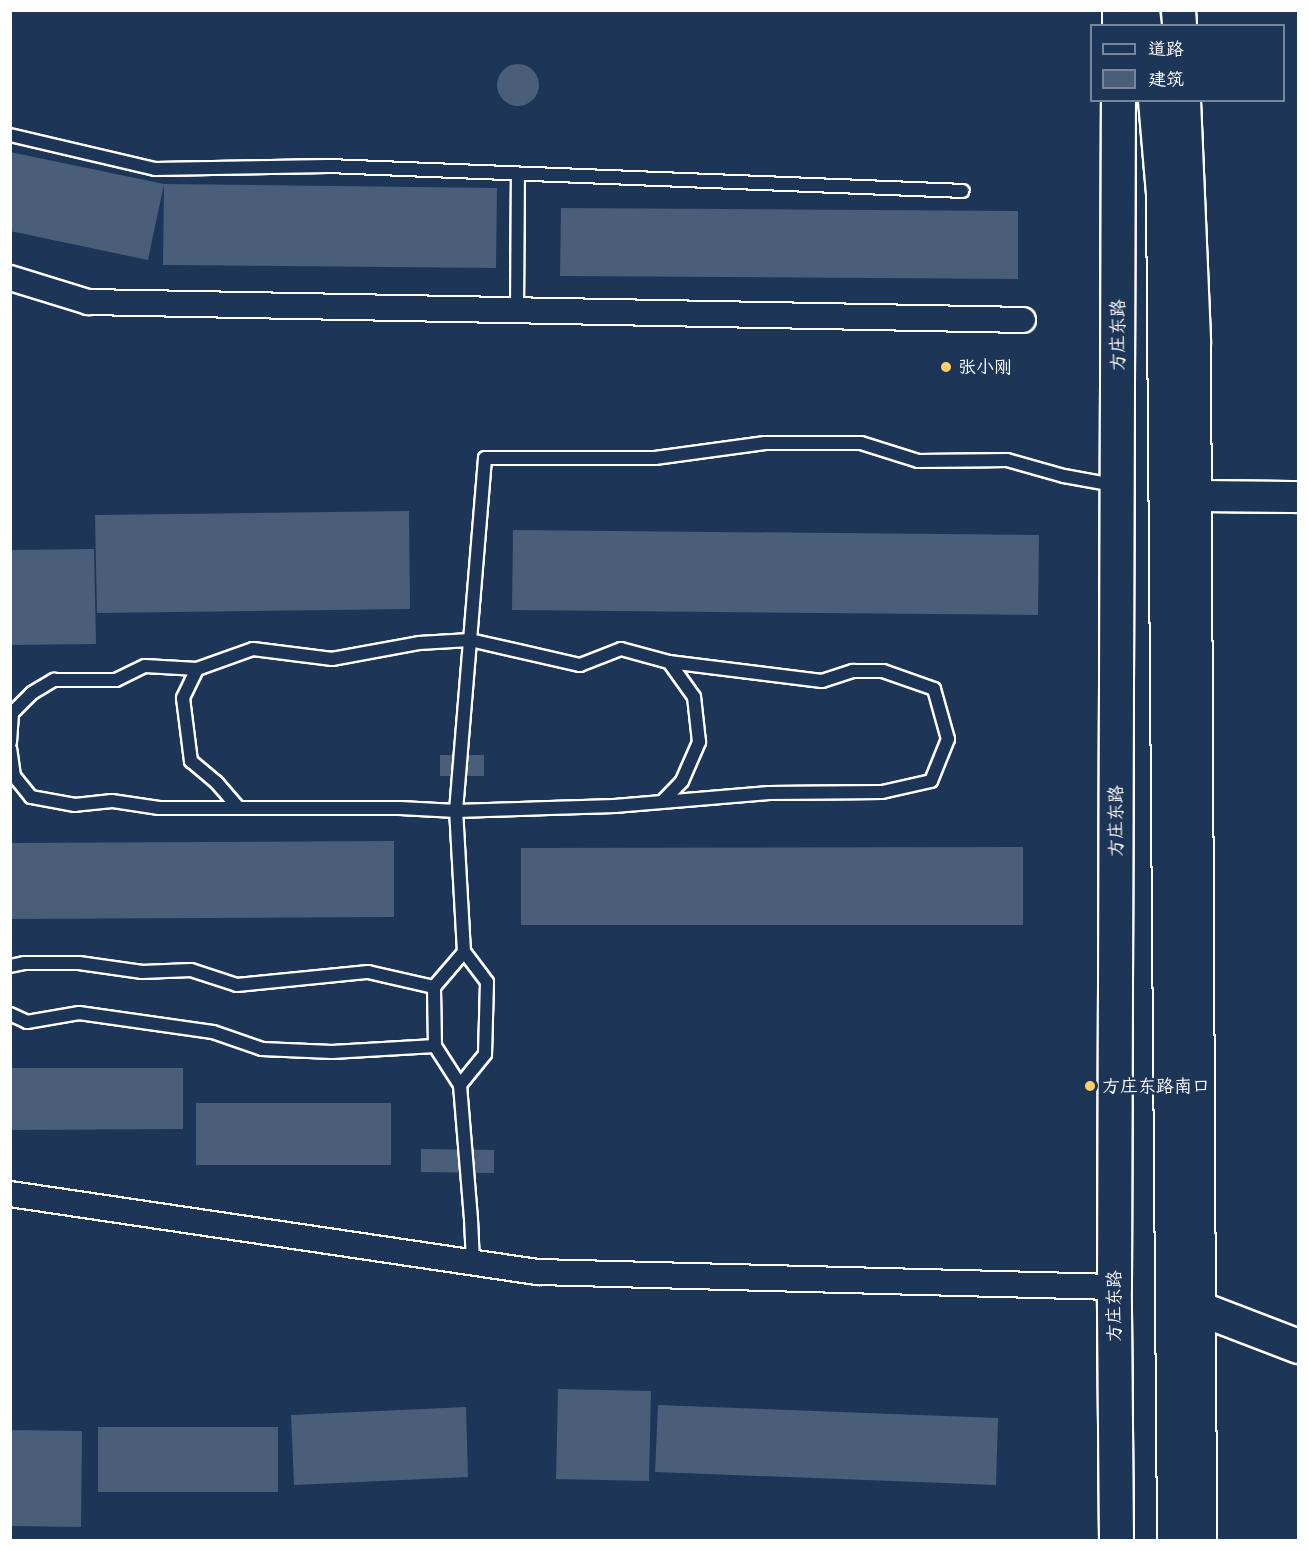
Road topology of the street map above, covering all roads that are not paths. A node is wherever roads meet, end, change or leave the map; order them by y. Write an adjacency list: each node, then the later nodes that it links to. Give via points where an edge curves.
1 (1119, 102): 10 (main road, 方庄东路)
2 (1155, 102): 33 (main road, via 1163,193)
3 (1183, 102): 11 (main road, via 1193,343)
4 (10, 135): 5 (lane, via 155,169 328,166)
5 (518, 174): 6 (lane); 8 (lane)
6 (963, 191)
7 (10, 278): 8 (street, via 88,303)
8 (517, 310): 9 (street)
9 (1023, 320)
10 (1117, 486): 13 (lane, via 1007,460 918,461 861,443 765,443 655,458 485,458); 29 (main road, 方庄东路)
11 (1194, 496): 12 (street); 30 (main road)
12 (1299, 497)
13 (470, 640): 14 (lane, via 579,665 621,649); 15 (lane, via 419,643 332,659 253,650); 20 (lane)
14 (669, 662): 18 (lane, via 694,698 699,742 682,781); 18 (lane, via 822,681 853,671 883,671 934,689 948,739 931,781 892,790 769,793)
15 (197, 669): 16 (lane, via 145,666 116,680 54,680 32,693 12,713); 19 (lane, via 183,698 191,761)
16 (10, 742)
17 (10, 749): 19 (lane, via 14,776 31,797 75,805 112,801 159,808)
18 (662, 802): 20 (lane)
19 (238, 807): 20 (lane)
20 (456, 811): 21 (lane)
21 (464, 952): 23 (lane); 26 (lane, via 487,982 485,1054)
22 (10, 966): 23 (lane, via 80,963 142,972 192,970 237,986 368,972)
23 (434, 987): 25 (lane)
24 (10, 1014): 25 (lane, via 27,1022 79,1013 213,1032 262,1049 332,1052)
25 (435, 1046): 26 (lane)
26 (460, 1085): 28 (lane)
27 (10, 1194): 28 (street)
28 (473, 1263): 29 (street, via 537,1272)
29 (1114, 1287): 32 (main road, 方庄东路)
30 (1199, 1308): 31 (main road); 34 (main road)
31 (1299, 1346)
32 (1116, 1540)
33 (1174, 1540)
34 (1199, 1540)

